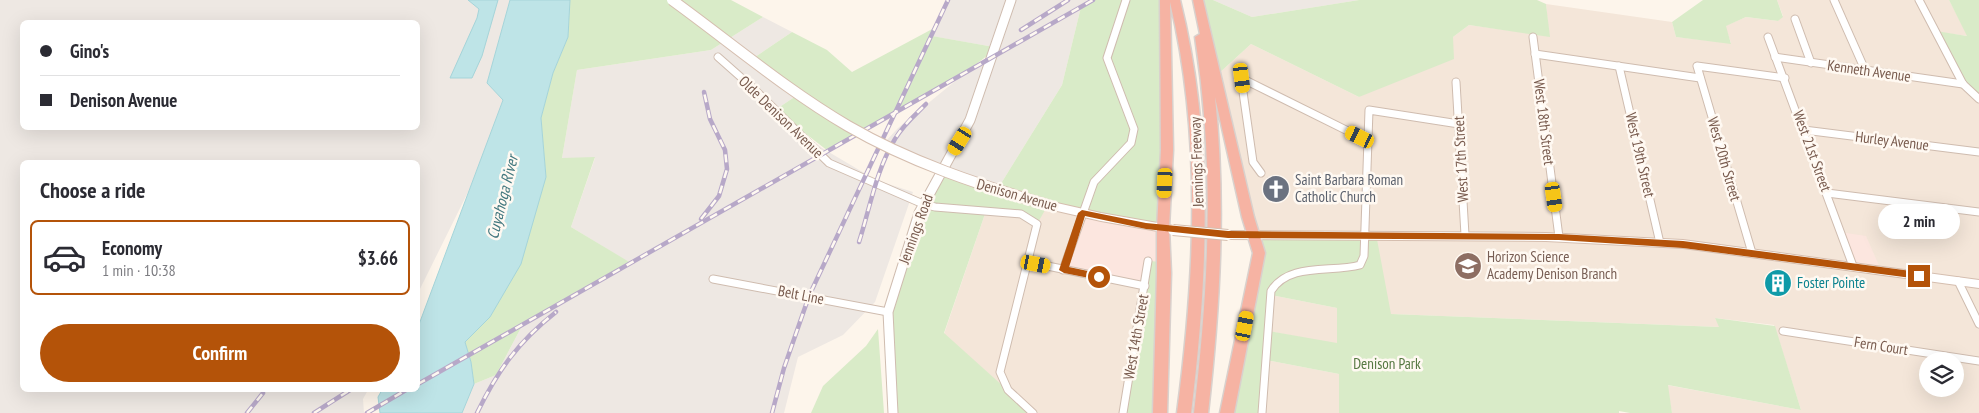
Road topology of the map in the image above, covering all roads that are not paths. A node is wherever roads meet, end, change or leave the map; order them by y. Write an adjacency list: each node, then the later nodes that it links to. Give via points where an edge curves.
1 (672, 0): 33 (main road, Denison Avenue, bridge, via 809,102 847,126 945,172)
2 (1011, 0): 31 (street, Jennings Road, via 970,120)
3 (1126, 0): 33 (street, via 1107,58 1134,129 1131,143 1094,182)
4 (1165, 0): 34 (highway)
5 (1175, 0): 57 (highway, Jennings Freeway, via 1193,108 1199,213 1194,333)
6 (1191, 0): 10 (highway, Jennings Freeway)
7 (1198, 0): 10 (highway)
8 (1834, 0): 19 (street)
9 (1919, 0): 23 (street)
10 (1200, 18): 37 (highway); 58 (highway, Jennings Freeway, via 1215,173 1215,256)
11 (1795, 20): 17 (street)
12 (1533, 37): 14 (street, West 18th Street)
13 (1768, 37): 16 (street, West 21st Street)
14 (1535, 54): 18 (street); 38 (street, West 18th Street)
15 (718, 57): 31 (street, Olde Denison Avenue, via 829,163)
16 (1775, 57): 17 (street, Kenneth Avenue); 21 (street, West 21st Street)
17 (1811, 63): 19 (street, Kenneth Avenue)
18 (1619, 66): 20 (street); 39 (street, West 19th Street)
19 (1865, 70): 23 (street, Kenneth Avenue)
20 (1700, 78): 21 (street, West 20th Street, via 1697,66); 40 (street, West 20th Street)
21 (1785, 78): 26 (street, West 21st Street)
22 (1456, 82): 25 (street, West 17th Street)
23 (1963, 84): 24 (street)
24 (1979, 99)
25 (1459, 124): 27 (street, via 1369,110); 36 (street, West 17th Street)
26 (1804, 130): 28 (street, Hurley Avenue); 30 (street, West 21st Street)
27 (1368, 141): 29 (street, via 1242,78 1253,162); 35 (street)
28 (1979, 152)
29 (1261, 173)
30 (1827, 192): 32 (street); 43 (street, West 21st Street)
31 (923, 204): 42 (street, Olde Denison Avenue, via 1027,216 1037,224); 49 (street, Jennings Road)
32 (1979, 212)
33 (1082, 213): 34 (main road, Denison Avenue); 44 (street)
34 (1168, 229): 37 (main road, Denison Avenue, bridge); 56 (highway)
35 (1366, 234): 36 (main road, Denison Avenue); 37 (main road, Denison Avenue); 60 (street, via 1360,265 1346,270 1286,275 1271,291)
36 (1465, 235): 38 (main road, Denison Avenue)
37 (1255, 236): 59 (highway, via 1259,253)
38 (1559, 237): 39 (main road, Denison Avenue)
39 (1660, 243): 40 (main road, Denison Avenue)
40 (1752, 253): 43 (main road, Denison Avenue)
41 (1148, 261): 48 (street, West 14th Street)
42 (1028, 262): 44 (street); 54 (street, via 1000,372 1005,388)
43 (1853, 266): 46 (main road, Denison Avenue)
44 (1064, 270): 48 (street)
45 (713, 279): 49 (street, Belt Line)
46 (1958, 281): 47 (main road, Denison Avenue); 50 (street)
47 (1979, 284)
48 (1145, 286): 55 (street, West 14th Street)
49 (888, 312): 53 (street, Jennings Road)
50 (1979, 324)
51 (1784, 331): 52 (street, Fern Court)
52 (1979, 360)
53 (894, 413)
54 (1033, 413)
55 (1123, 413)
56 (1160, 413)
57 (1184, 413)
58 (1202, 413)
59 (1228, 413)
60 (1262, 413)

